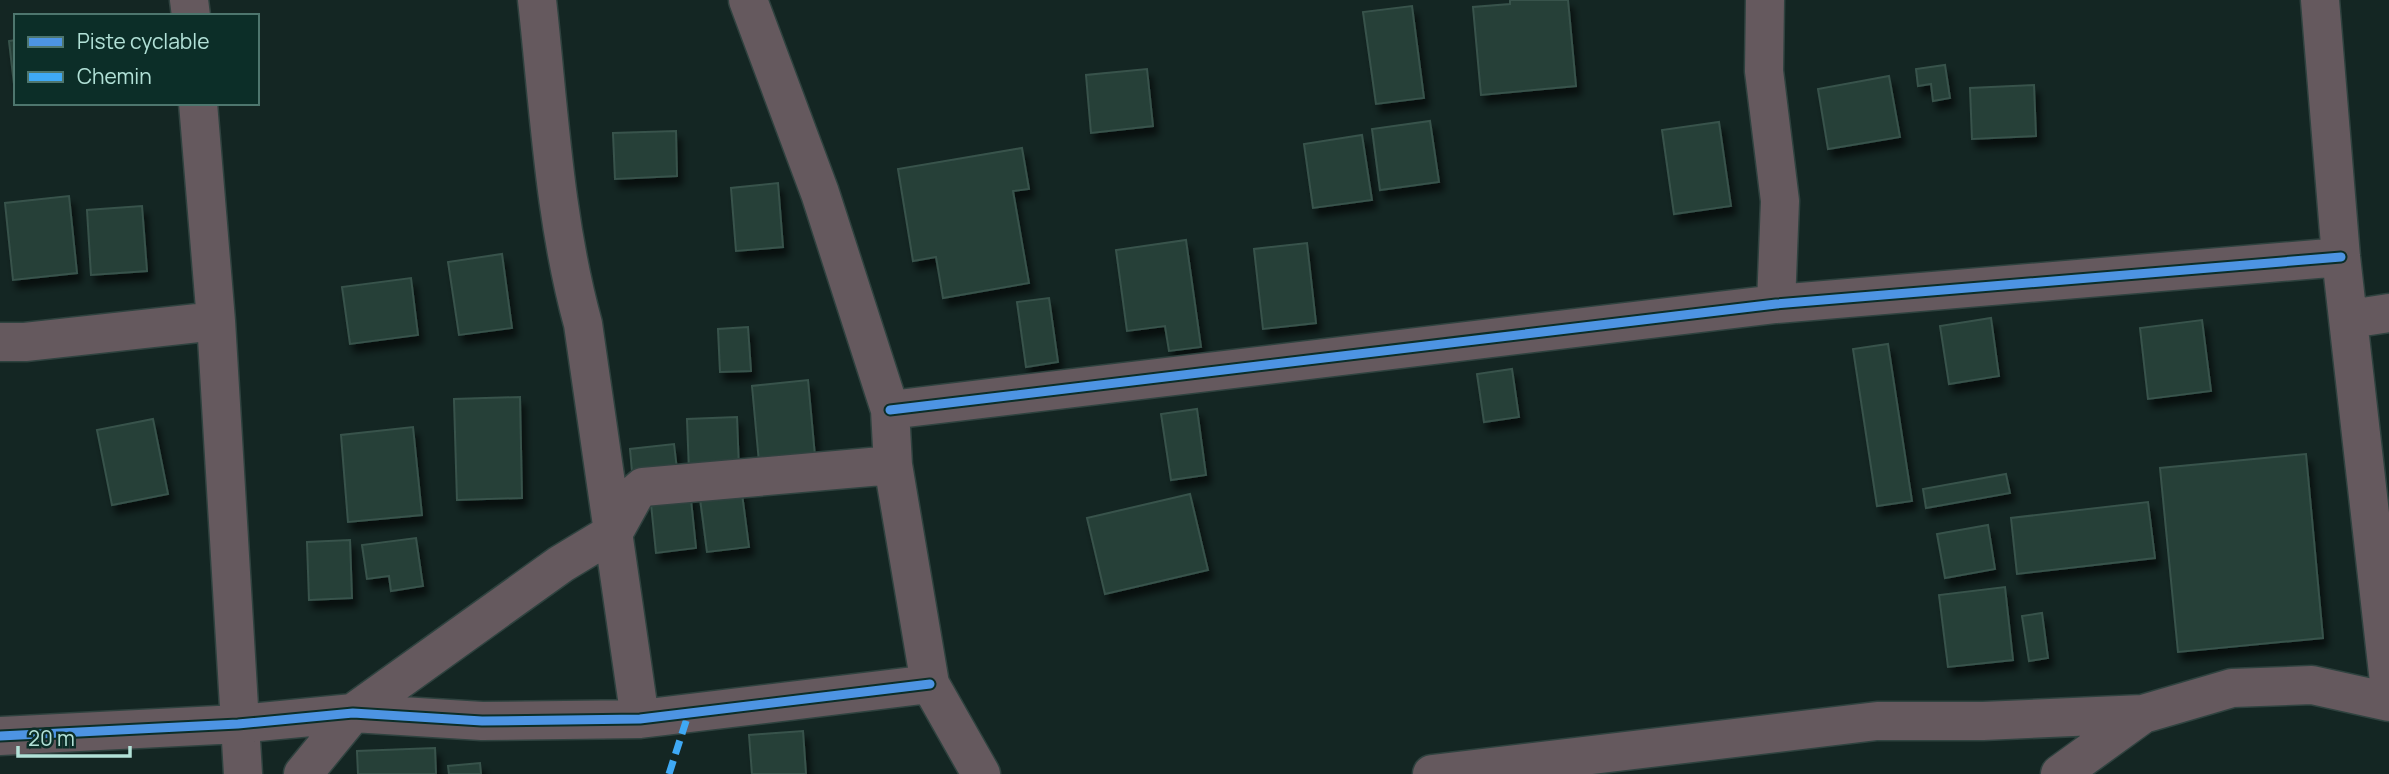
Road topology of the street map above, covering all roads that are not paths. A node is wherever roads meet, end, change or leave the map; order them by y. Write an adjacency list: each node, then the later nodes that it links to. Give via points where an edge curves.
1 (537, 0): 14 (street, via 562,223 583,324)
2 (748, 0): 12 (street, via 820,193)
3 (1765, 0): 7 (street, via 1764,71 1780,201)
4 (2320, 0): 6 (street)
5 (198, 105): 10 (street)
6 (2341, 257): 7 (street); 9 (street)
7 (1776, 304): 12 (street)
8 (2389, 313): 9 (street)
9 (2350, 319): 15 (street)
10 (216, 321): 11 (street); 21 (street)
11 (0, 342)
12 (890, 410): 13 (street)
13 (893, 465): 14 (street, via 643,487); 16 (street)
14 (614, 532): 18 (street, via 561,564); 20 (street)
15 (2389, 682)
16 (930, 684): 20 (street); 25 (street)
17 (2389, 702): 19 (street, via 2312,685 2232,688)
18 (354, 713): 20 (street, via 482,721); 21 (street); 24 (street)
19 (2143, 714): 26 (street, via 1877,721); 27 (street)
20 (640, 719)
21 (238, 724): 22 (street); 23 (street)
22 (0, 736)
23 (243, 774)
24 (303, 774)
25 (981, 774)
26 (1432, 774)
27 (2060, 774)

